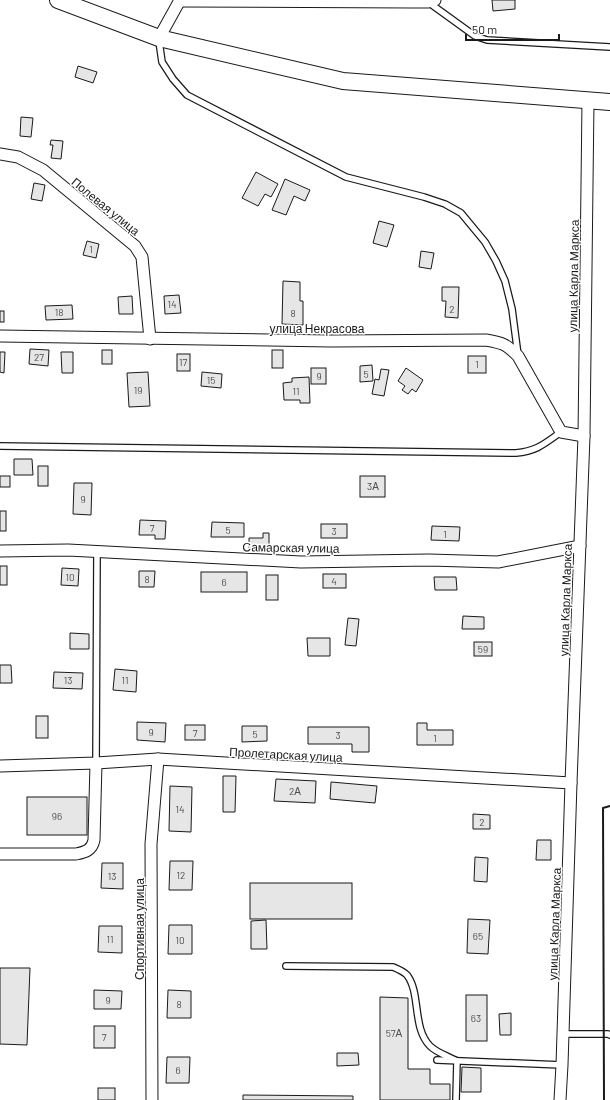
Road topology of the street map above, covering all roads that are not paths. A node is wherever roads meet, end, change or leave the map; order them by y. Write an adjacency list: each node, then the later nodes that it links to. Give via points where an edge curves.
1 (58, 0): 4 (street)
2 (180, 0): 3 (street); 4 (street)
3 (431, 1): 5 (lane, via 475,36 487,40)
4 (159, 38): 6 (street, via 343,81); 11 (lane, via 162,62 187,95 346,177 424,197 461,213 485,242 505,282 512,310)
5 (610, 47)
6 (588, 101): 7 (street); 13 (street, улица Карла Маркса)
7 (610, 102)
8 (0, 154): 10 (street, Полевая улица, via 18,157 43,170 135,246 142,257)
9 (0, 336): 10 (street, улица Некрасова)
10 (150, 338): 11 (street, улица Некрасова, via 486,340 508,346)
11 (518, 356): 12 (street, улица Некрасова)
12 (561, 432): 13 (street); 14 (lane, via 538,448 516,453)
13 (584, 436): 15 (street, улица Карла Маркса)
14 (0, 446)
15 (580, 546): 17 (street, Самарская улица, via 498,562 301,562); 21 (street, улица Карла Маркса)
16 (0, 551): 17 (street, Самарская улица)
17 (97, 552): 19 (lane)
18 (158, 759): 19 (street, Пролетарская улица); 21 (street, Пролетарская улица); 29 (street, Спортивная улица, via 151,844)
19 (96, 762): 20 (street, Пролетарская улица); 22 (street, via 94,840 90,850 76,854)
20 (0, 766)
21 (571, 783): 24 (street, улица Карла Маркса)
22 (0, 854)
23 (286, 966): 27 (lane, via 393,967 401,970 412,985 424,1038 434,1050)
24 (563, 1034): 25 (lane); 28 (street, улица Карла Маркса)
25 (610, 1035)
26 (437, 1060): 27 (lane)
27 (457, 1061): 28 (lane); 30 (lane)
28 (562, 1065): 31 (street, улица Карла Маркса)
29 (152, 1100)
30 (456, 1100)
31 (560, 1100)

